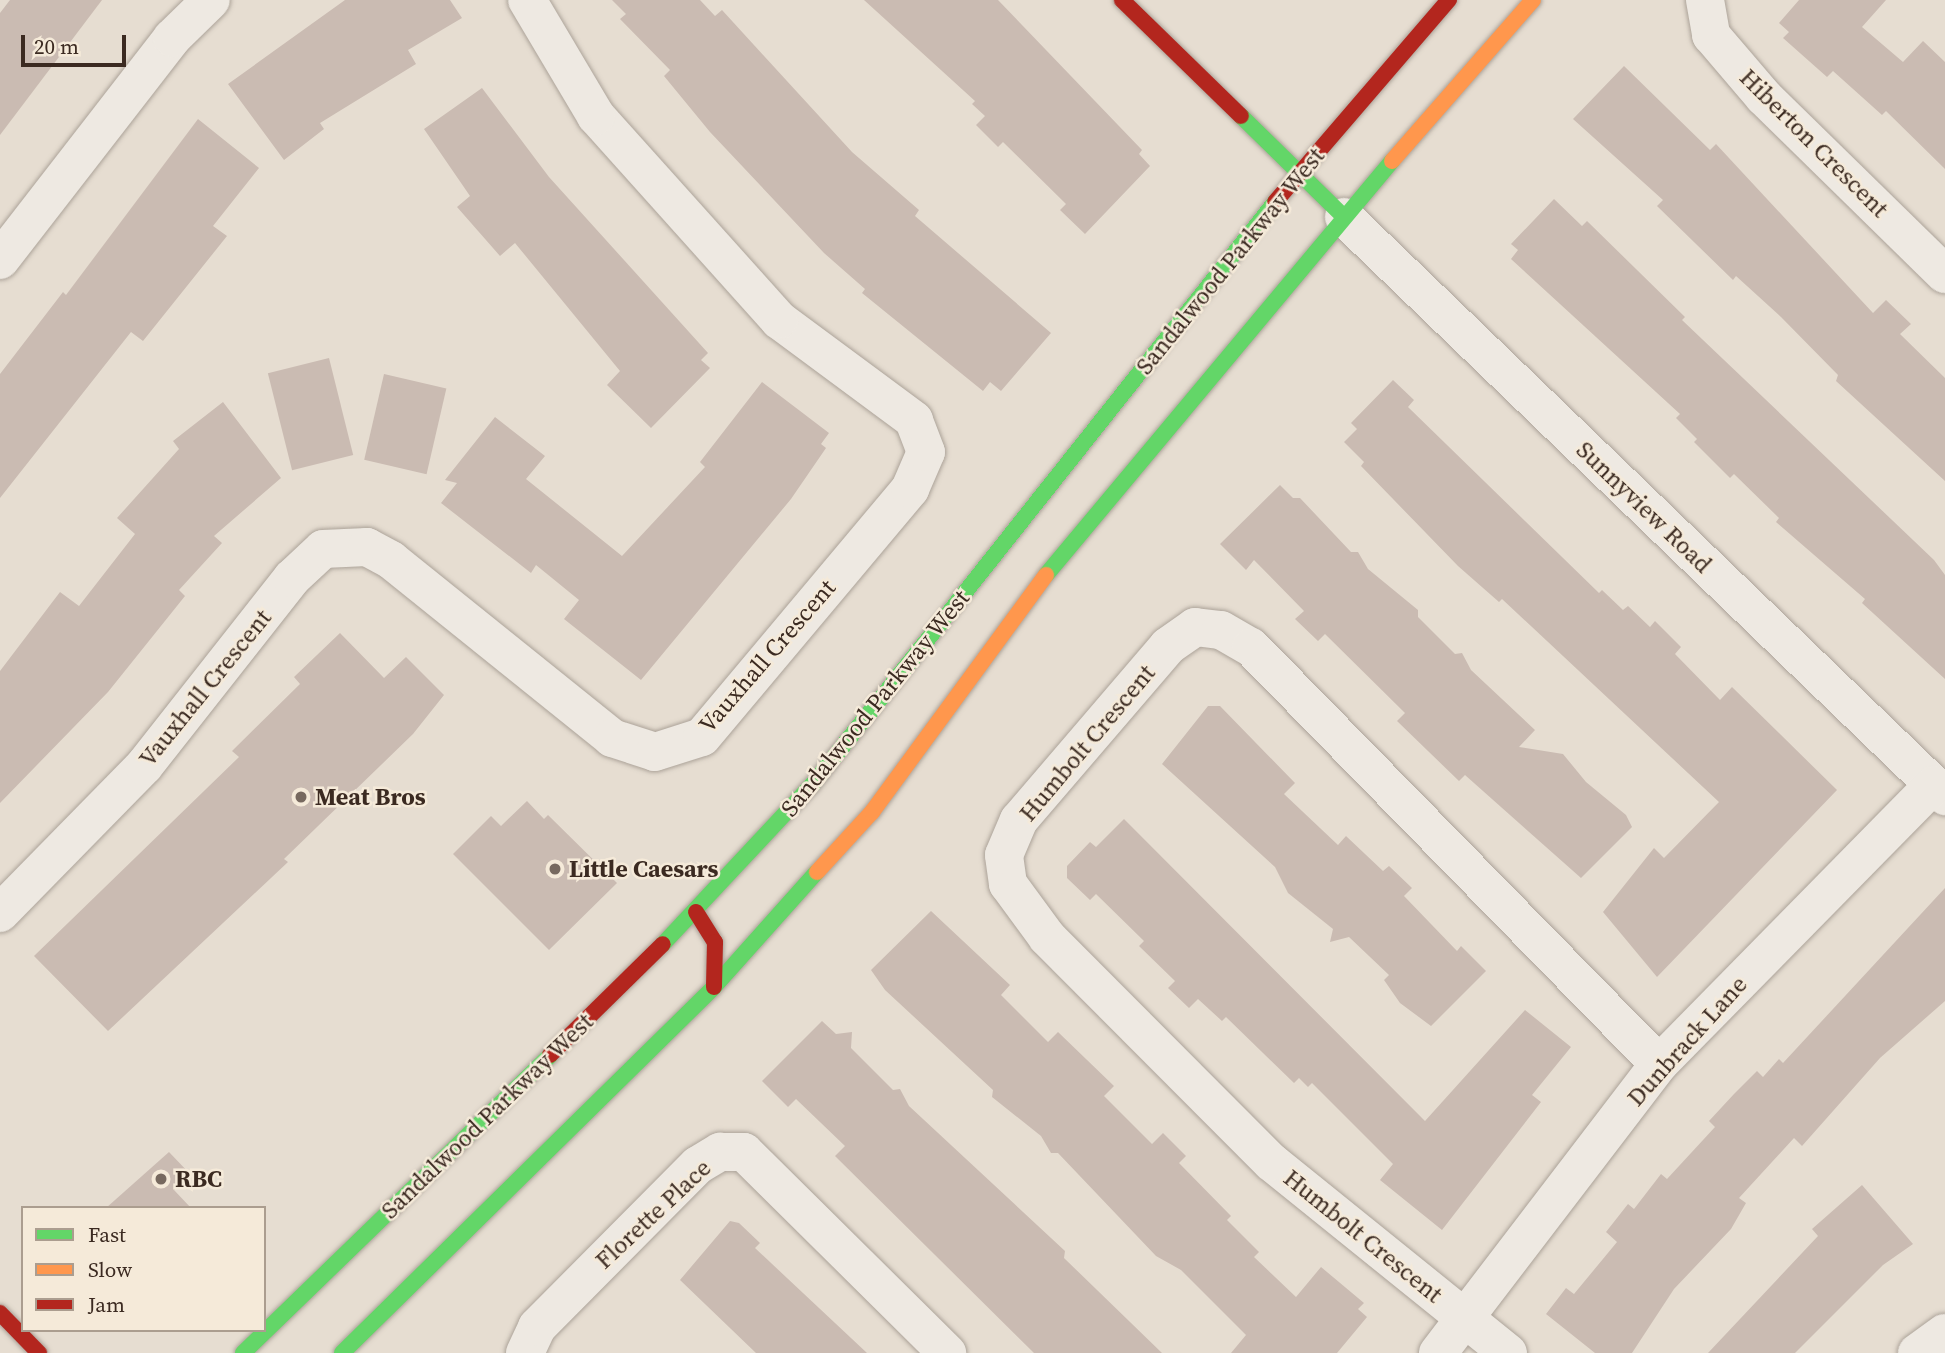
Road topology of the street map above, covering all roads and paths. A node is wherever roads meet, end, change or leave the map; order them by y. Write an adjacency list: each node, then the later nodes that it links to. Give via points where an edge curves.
1 (211, 0): 9 (street, via 172,38)
2 (527, 0): 13 (street, Vauxhall Crescent, via 596,117 779,320 914,420 926,452 910,489 702,737 655,752 612,738 391,560 367,547 324,549 292,578 144,766)
3 (1122, 0): 7 (main road)
4 (1449, 0): 7 (main road, Sandalwood Parkway West)
5 (1533, 0): 8 (main road)
6 (1705, 0): 10 (street, Hiberton Crescent, via 1711,35 1764,97)
7 (1300, 175): 8 (main road); 12 (main road, Sandalwood Parkway West, via 885,697)
8 (1344, 218): 11 (street, Sunnyview Road); 14 (main road, via 1018,609 872,812)
9 (0, 260)
10 (1945, 274)
11 (1939, 790): 15 (street, Dunbrack Lane)
12 (696, 912): 14 (main road, via 715,942); 18 (main road, Sandalwood Parkway West)
13 (0, 913)
14 (714, 987): 23 (main road)
15 (1659, 1064): 17 (street, Dunbrack Lane); 17 (street, Humbolt Crescent, via 1251,647 1221,630 1195,627 1168,646 1019,821 1004,855 1008,884 1046,937 1271,1162)
16 (0, 1313): 21 (main road)
17 (1466, 1318): 26 (street); 27 (street, Humbolt Crescent)
18 (266, 1331)
19 (265, 1332): 22 (main road, Sandalwood Parkway West)
20 (1945, 1333): 28 (street)
21 (39, 1353)
22 (243, 1353)
23 (342, 1353)
24 (524, 1353): 25 (street, Florette Place, via 537,1327 698,1165 720,1152 744,1152)
25 (947, 1353)
26 (1438, 1353)
27 (1508, 1353)
28 (1917, 1353)

